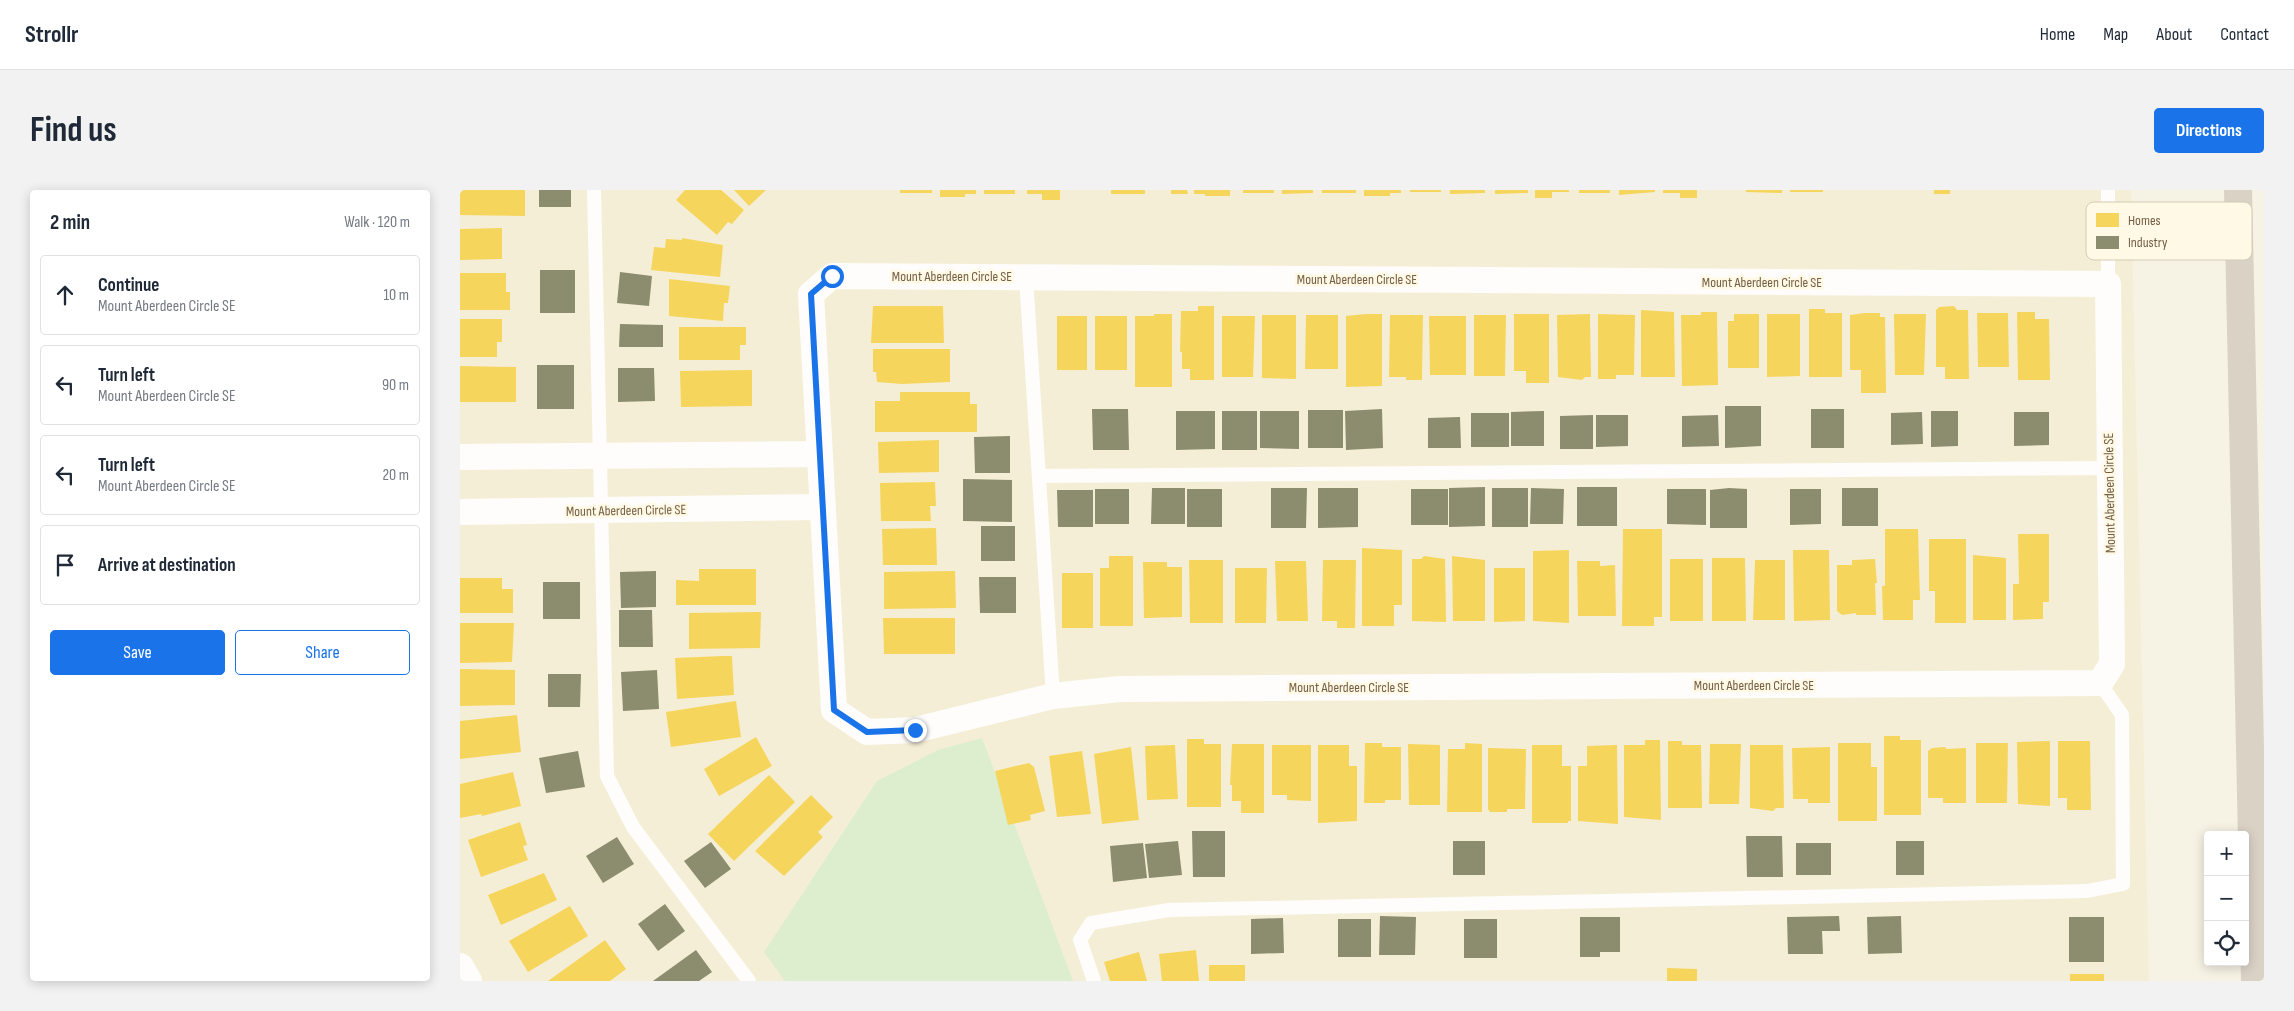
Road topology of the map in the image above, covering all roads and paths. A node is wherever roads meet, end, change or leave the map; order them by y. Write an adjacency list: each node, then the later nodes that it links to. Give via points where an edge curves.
1 (594, 190): 7 (lane)
2 (2108, 260): 5 (lane)
3 (2240, 260): 20 (highway)
4 (1026, 277): 5 (street, Mount Aberdeen Circle SE); 6 (street, Mount Aberdeen Circle SE, via 832,276 811,294); 10 (lane)
5 (2108, 284): 9 (street, Mount Aberdeen Circle SE)
6 (820, 454): 7 (street); 11 (street, Mount Aberdeen Circle SE)
7 (600, 455): 8 (street); 12 (lane)
8 (460, 457)
9 (2108, 468): 10 (lane); 14 (street, Mount Aberdeen Circle SE, via 2112,664)
10 (1039, 476): 15 (lane)
11 (823, 507): 12 (street, Mount Aberdeen Circle SE); 15 (street, Mount Aberdeen Circle SE, via 834,710 867,732 915,730)
12 (602, 510): 13 (street, Mount Aberdeen Circle SE); 18 (lane, via 607,776 633,828)
13 (460, 512)
14 (2100, 683): 15 (street, Mount Aberdeen Circle SE, via 1120,688); 19 (lane, via 2122,715 2123,884 2087,891 1169,910 1091,923 1080,940)
15 (1053, 696)
16 (460, 967): 17 (street)
17 (468, 981)
18 (748, 981)
19 (1094, 981)
20 (2256, 981)

